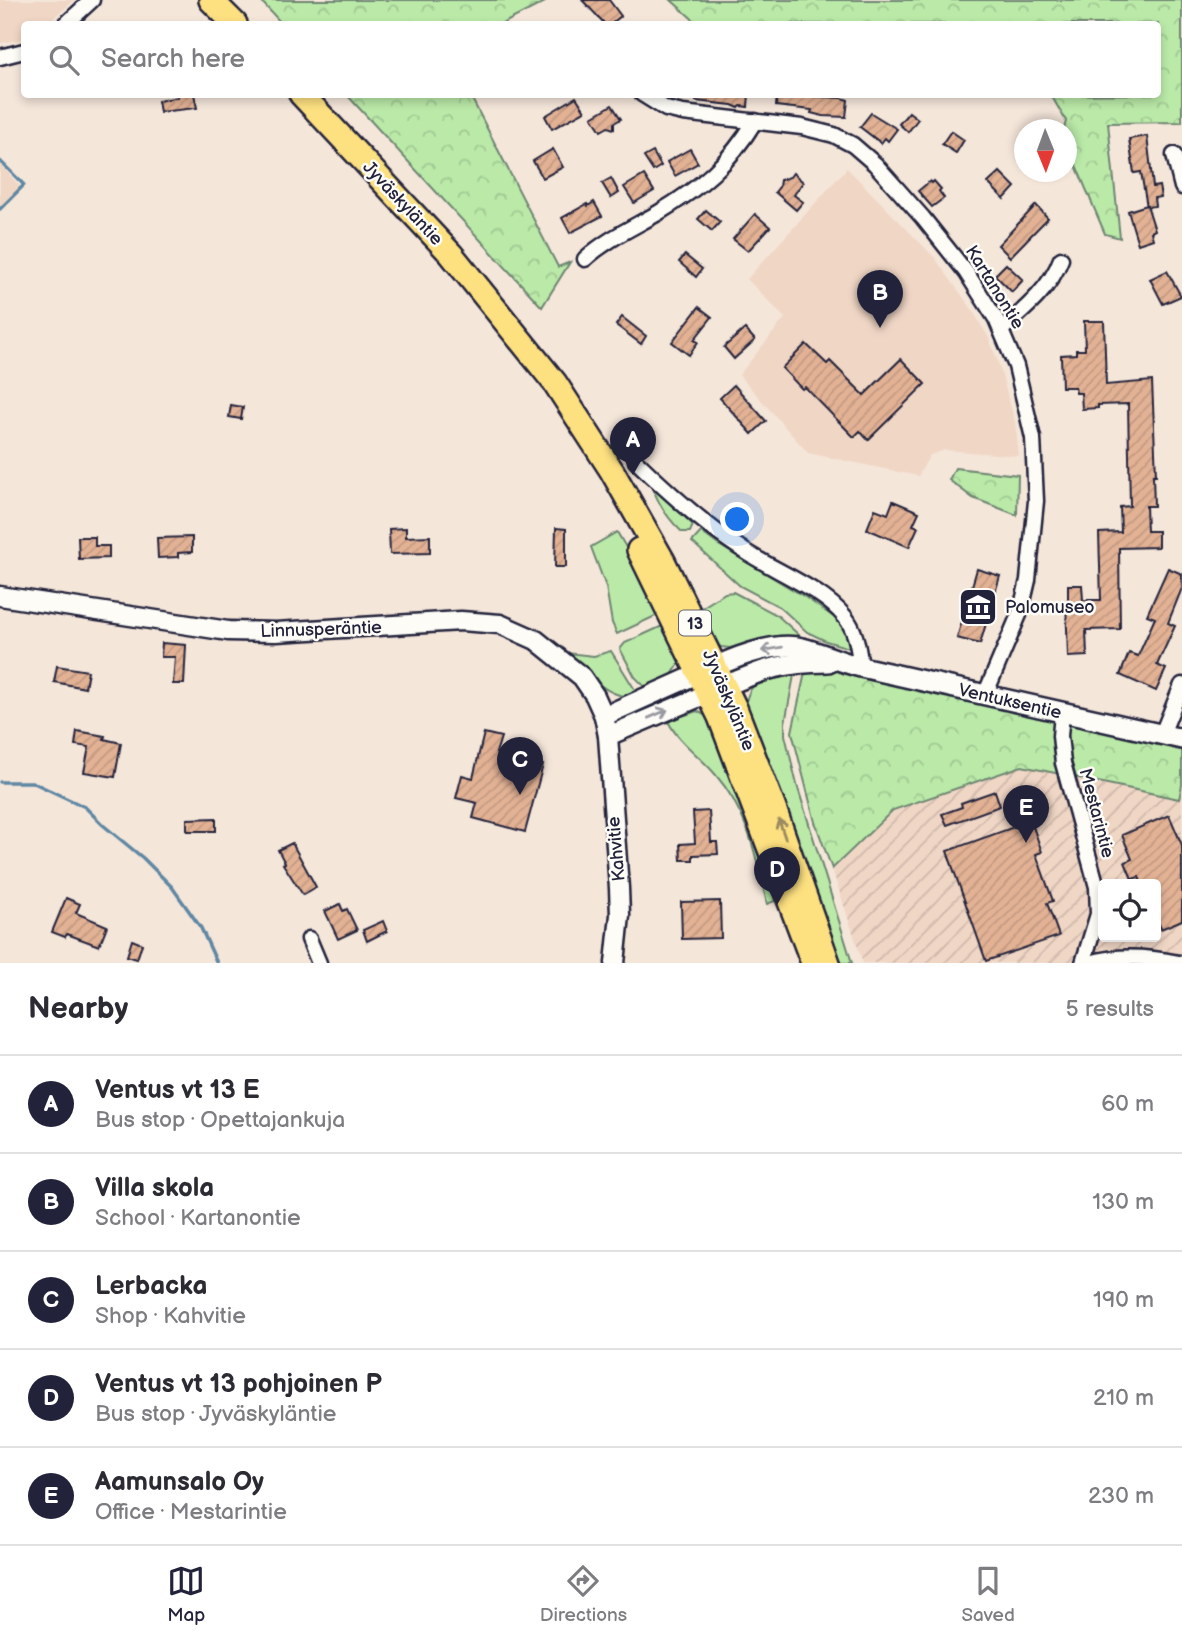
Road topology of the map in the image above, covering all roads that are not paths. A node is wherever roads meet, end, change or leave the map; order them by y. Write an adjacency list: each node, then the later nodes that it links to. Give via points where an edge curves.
1 (92, 0): 3 (street)
2 (211, 0): 4 (highway)
3 (69, 21)
4 (231, 21)
5 (21, 52): 6 (street)
6 (0, 57)
7 (304, 98): 18 (highway, Jyväskyläntie / 13, via 451,254 555,383 663,561)
8 (648, 98): 9 (street, Kartanontie, via 682,113)
9 (755, 121): 13 (street, via 708,179 601,244); 14 (street, Kartanontie, via 802,127 853,145 923,218 966,272)
10 (1174, 155): 11 (street)
11 (1182, 187)
12 (1061, 259): 14 (street, via 1048,284)
13 (585, 260)
14 (1001, 330): 20 (street, Kartanontie, via 1016,366 1033,438 1036,501 1021,610)
15 (636, 461): 17 (street, via 719,534 830,602 852,627)
16 (0, 596): 22 (street, Linnusperäntie, via 228,631 461,621 500,624 536,640 582,677)
17 (861, 667): 18 (main road, Ventuksentie, via 837,662 787,664); 20 (main road, Ventuksentie)
18 (712, 680): 22 (street); 24 (street, one-way to 18); 29 (highway, Jyväskyläntie / 13); 30 (highway, Jyväskyläntie / 13, one-way to 18, via 776,814)
19 (1182, 685): 23 (street)
20 (985, 695): 21 (main road, Ventuksentie)
21 (1062, 713): 23 (main road, Ventuksentie); 31 (street, Mestarintie, via 1063,763 1097,887 1098,915)
22 (604, 716): 24 (street, Linnusperäntie)
23 (1159, 734): 25 (main road, Ventuksentie)
24 (608, 736): 28 (street, Kahvitie, via 620,915)
25 (1182, 739)
26 (309, 939): 27 (street)
27 (319, 963)
28 (615, 963)
29 (813, 963)
30 (828, 963)
31 (1083, 963)
32 (1090, 963): 33 (street, via 1152,957)
33 (1180, 963)

